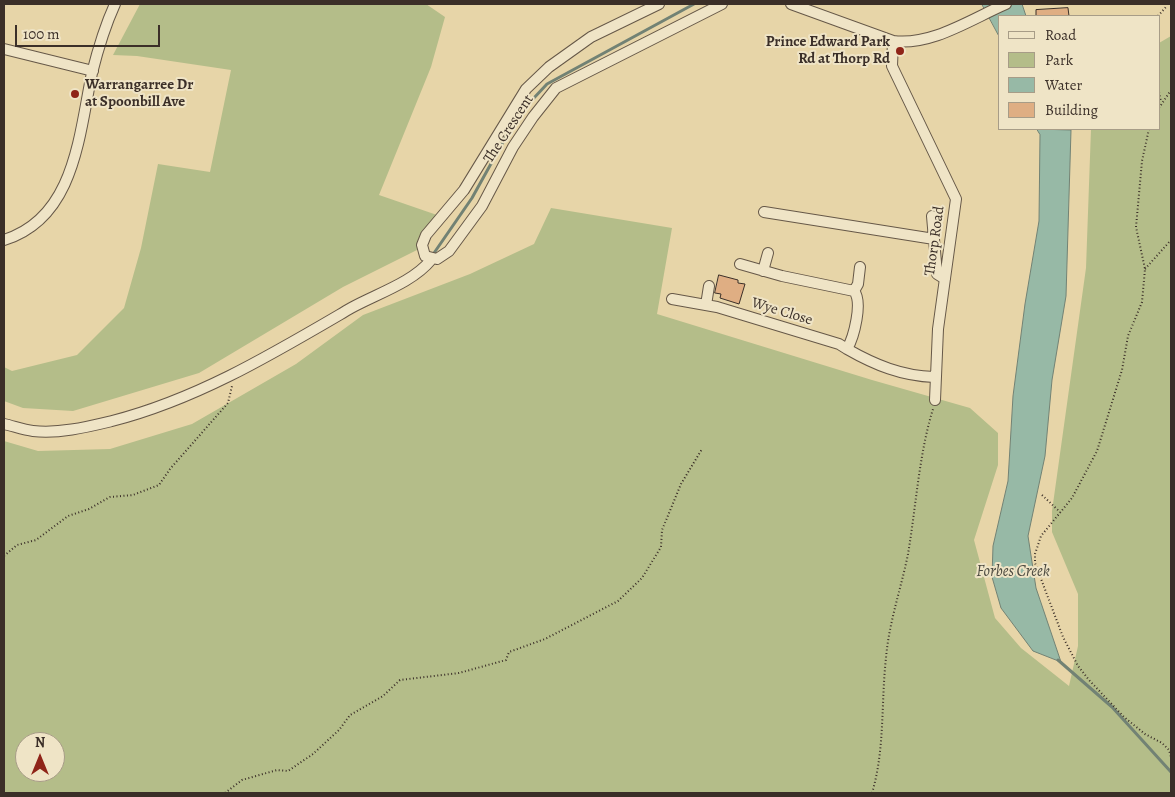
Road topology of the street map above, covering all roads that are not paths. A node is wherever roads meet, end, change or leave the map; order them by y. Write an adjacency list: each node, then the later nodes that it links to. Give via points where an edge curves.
1 (115, 4): 8 (street)
2 (659, 4): 14 (street, The Crescent, via 591,37 549,67 526,89 464,190 426,235 423,253)
3 (722, 4): 14 (street, The Crescent, via 556,88 513,146 482,206 449,252)
4 (791, 4): 6 (street)
5 (1006, 4): 6 (street, via 926,39)
6 (893, 41): 18 (street, Thorp Road, via 892,66 956,199)
7 (4, 49): 8 (street)
8 (93, 70): 12 (street, via 75,157 65,185 40,219)
9 (764, 212): 11 (street)
10 (932, 216): 11 (street)
11 (934, 239): 18 (street, via 937,274)
12 (4, 240)
13 (768, 253): 17 (street)
14 (431, 260): 26 (street, The Crescent, via 391,287 232,374 148,412 80,429 33,431)
15 (740, 264): 17 (street)
16 (860, 267): 20 (street)
17 (763, 271): 20 (street)
18 (945, 279): 24 (street, Thorp Road)
19 (710, 286): 22 (street)
20 (854, 290): 23 (street, via 857,299 855,328)
21 (672, 299): 22 (street, Wye Close)
22 (706, 305): 23 (street, Wye Close, via 833,342)
23 (847, 349): 24 (street, Wye Close, via 895,372)
24 (934, 377): 25 (street, Thorp Road)
25 (935, 400)
26 (4, 424)

